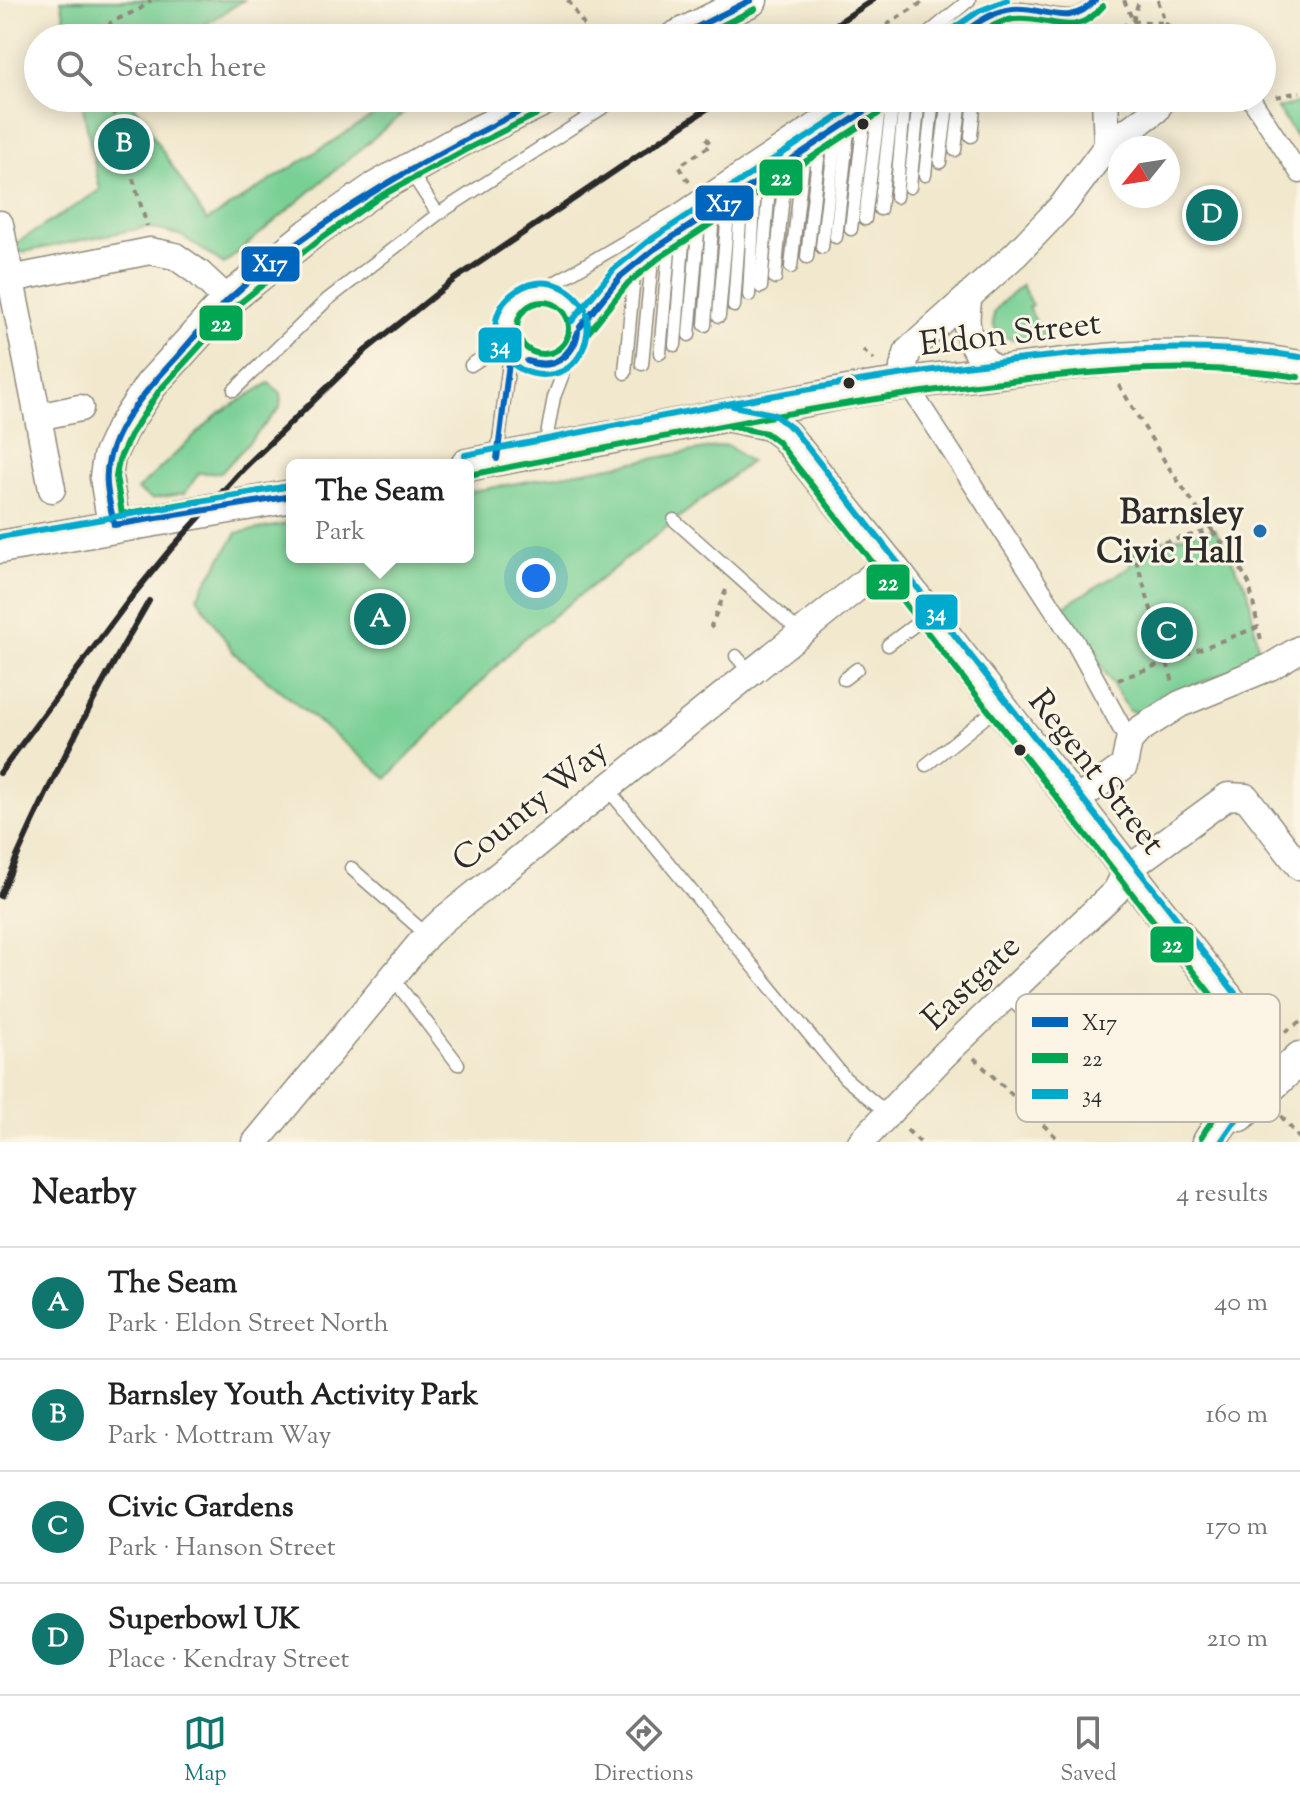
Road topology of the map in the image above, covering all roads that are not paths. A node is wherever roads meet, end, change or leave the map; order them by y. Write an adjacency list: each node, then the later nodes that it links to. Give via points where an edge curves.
1 (751, 0): 5 (street)
2 (969, 0): 6 (lane)
3 (1095, 0): 4 (lane, via 1071,16 1013,9)
4 (984, 19): 7 (lane); 8 (lane)
5 (703, 24)
6 (940, 24)
7 (978, 24)
8 (983, 24)
9 (520, 112): 33 (street)
10 (596, 112): 44 (lane)
11 (825, 112): 60 (lane, via 674,213)
12 (865, 112): 24 (lane); 48 (lane)
13 (880, 112): 45 (lane)
14 (891, 112): 42 (lane)
15 (904, 112): 40 (lane)
16 (918, 112): 38 (lane)
17 (932, 112): 36 (lane)
18 (946, 112): 31 (lane)
19 (959, 112): 29 (lane)
20 (974, 112): 26 (lane)
21 (1106, 112): 28 (street)
22 (1153, 112): 28 (street)
23 (1260, 112): 35 (street)
24 (849, 122): 25 (lane); 50 (lane)
25 (836, 131): 27 (lane); 52 (lane)
26 (971, 136)
27 (820, 141): 30 (lane); 54 (lane)
28 (1107, 146): 62 (street, via 1063,205)
29 (955, 150)
30 (804, 152): 32 (lane); 56 (lane)
31 (940, 162)
32 (786, 163): 34 (lane); 57 (lane)
33 (408, 169): 44 (lane); 63 (street, via 310,234)
34 (770, 174): 37 (lane); 59 (lane)
35 (1300, 174)
36 (925, 175)
37 (755, 184): 39 (lane); 61 (lane)
38 (910, 187)
39 (742, 192): 41 (lane); 64 (lane)
40 (896, 197)
41 (729, 201): 43 (lane); 65 (lane)
42 (880, 209)
43 (713, 212): 46 (lane); 66 (lane)
44 (438, 214): 79 (lane, via 327,300)
45 (865, 219)
46 (699, 221): 49 (lane); 68 (lane)
47 (0, 224): 58 (street)
48 (851, 229)
49 (684, 230): 51 (lane); 70 (lane)
50 (836, 237)
51 (670, 239): 53 (lane); 72 (lane)
52 (822, 247)
53 (653, 250): 55 (lane); 73 (lane)
54 (807, 257)
55 (635, 264): 67 (lane); 77 (lane)
56 (791, 267)
57 (775, 278)
58 (11, 279): 63 (street, via 150,251 175,256); 83 (street, via 15,326)
59 (761, 287)
60 (539, 292): 67 (lane, via 562,297); 69 (lane, via 511,309)
61 (749, 295)
62 (969, 295): 76 (street, via 969,339); 78 (street, via 908,351)
63 (228, 300): 90 (street, via 151,385 122,429 106,477)
64 (734, 306)
65 (719, 316)
66 (705, 325)
67 (580, 327): 71 (lane)
68 (689, 335)
69 (510, 344): 71 (lane, via 519,357 541,365 564,359); 74 (lane); 86 (lane)
70 (675, 345)
71 (573, 350): 84 (lane, via 554,397)
72 (660, 353)
73 (642, 364)
74 (471, 365)
75 (1300, 367): 76 (street, Eldon Street, via 1260,359 1145,355)
76 (997, 372): 78 (street, Eldon Street)
77 (625, 373)
78 (906, 382): 80 (street, Eldon Street); 100 (street, via 1028,567)
79 (234, 390)
80 (848, 392): 82 (street, Eldon Street); 85 (street, via 809,423 802,440)
81 (80, 408): 83 (street)
82 (731, 416): 84 (street, Eldon Street); 85 (street, Regent Street, via 770,424)
83 (38, 417): 87 (street)
84 (544, 450): 86 (street, Eldon Street)
85 (805, 459): 92 (street, Regent Street)
86 (482, 462)
87 (52, 489)
88 (286, 497): 90 (street)
89 (674, 520): 94 (lane)
90 (114, 525): 91 (street)
91 (0, 547)
92 (888, 563): 93 (street, Regent Street); 94 (street, County Way)
93 (928, 615): 95 (lane); 99 (street, Regent Street)
94 (801, 633): 102 (street, County Way, via 743,664)
95 (888, 645)
96 (1300, 649): 100 (street, via 1180,704)
97 (857, 669): 98 (lane)
98 (844, 679)
99 (1000, 706): 101 (lane); 103 (street, Regent Street)
100 (1129, 741): 103 (street, via 1124,766)
101 (926, 765)
102 (602, 788): 107 (street, County Way); 115 (lane, via 845,1078)
103 (1074, 802): 106 (street, Regent Street)
104 (1300, 867): 106 (street, Eastgate, via 1246,797 1228,796)
105 (351, 868): 107 (lane)
106 (1127, 870): 109 (street, Regent Street); 110 (street, Eastgate, via 1116,891)
107 (427, 935): 108 (street, County Way)
108 (392, 977): 113 (lane); 118 (street, County Way)
109 (1224, 994)
110 (1007, 995): 111 (lane); 115 (street, Eastgate)
111 (1016, 1004)
112 (1300, 1058): 114 (street)
113 (458, 1064)
114 (1280, 1077)
115 (888, 1114): 119 (street, Eastgate)
116 (1222, 1122): 120 (street, Regent Street)
117 (1231, 1122): 120 (street)
118 (256, 1142)
119 (861, 1142)
120 (1210, 1142)

